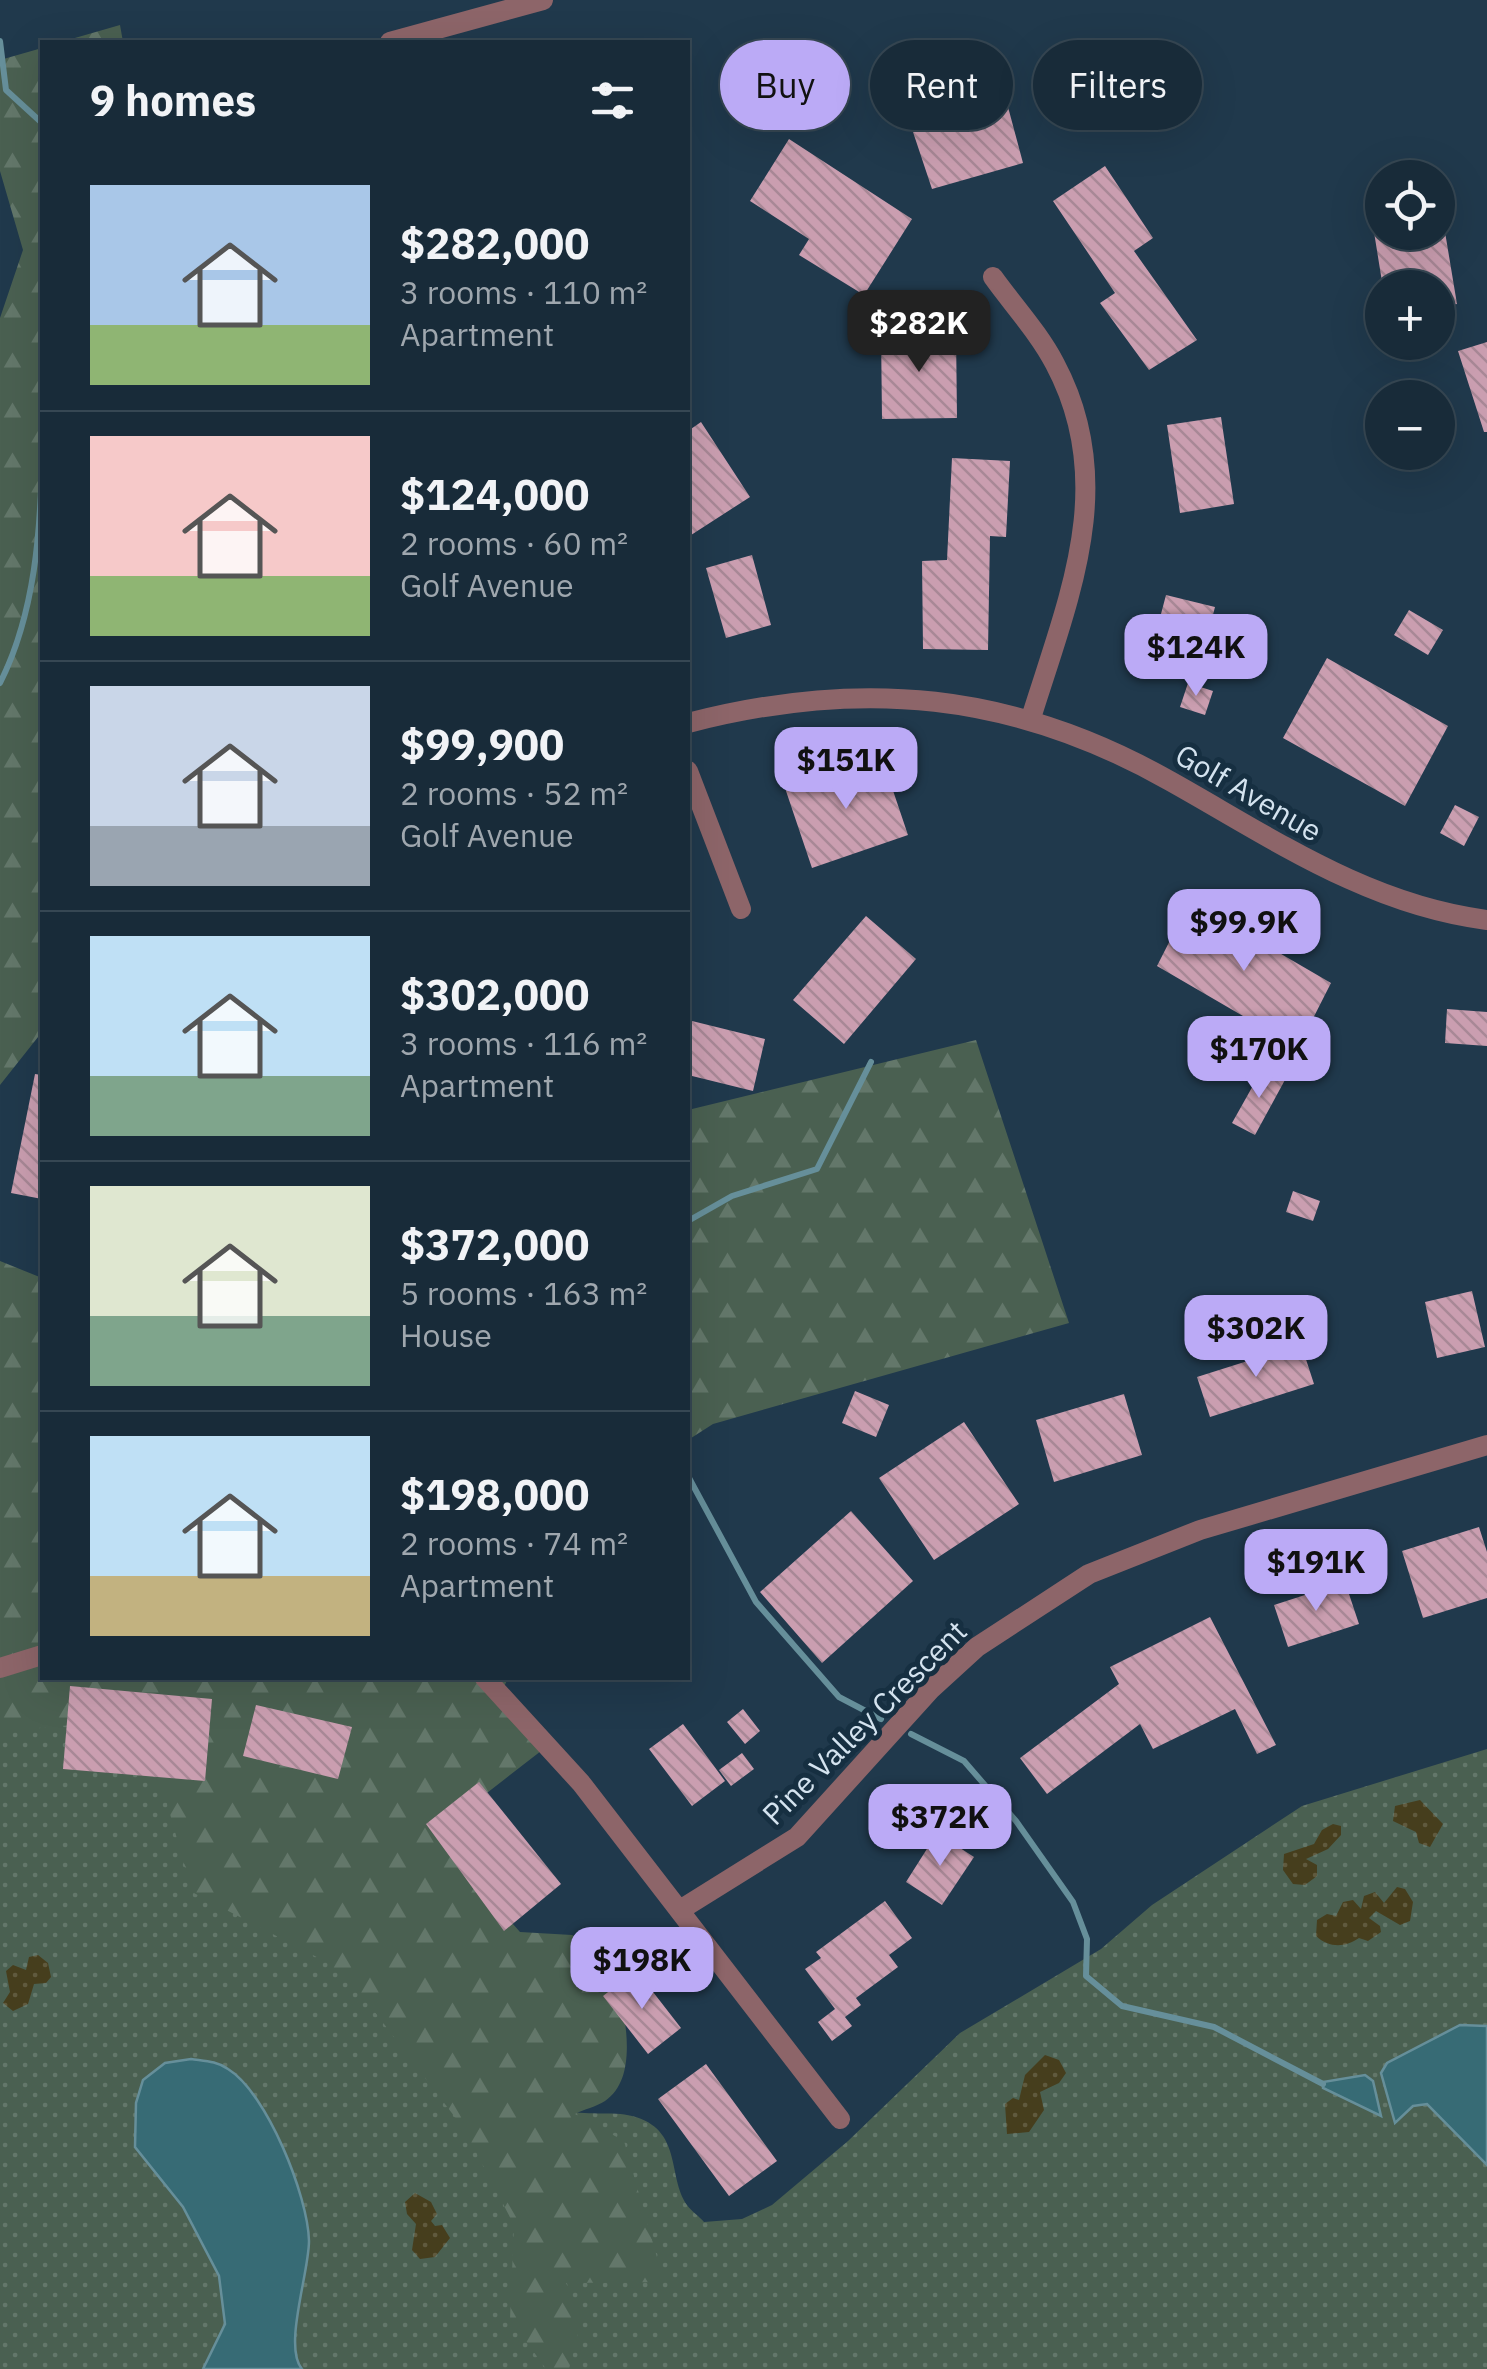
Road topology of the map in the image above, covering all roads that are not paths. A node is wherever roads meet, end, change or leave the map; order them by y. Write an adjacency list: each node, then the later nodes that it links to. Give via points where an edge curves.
1 (543, 0): 2 (street)
2 (397, 40)
3 (993, 277): 4 (street, via 1061,376 1074,404 1089,477 1080,552)
4 (1031, 718): 5 (street, Golf Avenue, via 924,698 851,695 750,706); 8 (street, Golf Avenue, via 1100,744 1327,872 1420,906)
5 (690, 721)
6 (690, 776): 7 (street)
7 (740, 910)
8 (1487, 920)
9 (1487, 1445): 13 (street, Pine Valley Crescent, via 1200,1530 1089,1574 931,1689 797,1837)
10 (40, 1656): 11 (street)
11 (0, 1668)
12 (487, 1680): 13 (street, via 546,1740)
13 (680, 1910): 14 (street)
14 (840, 2119)

